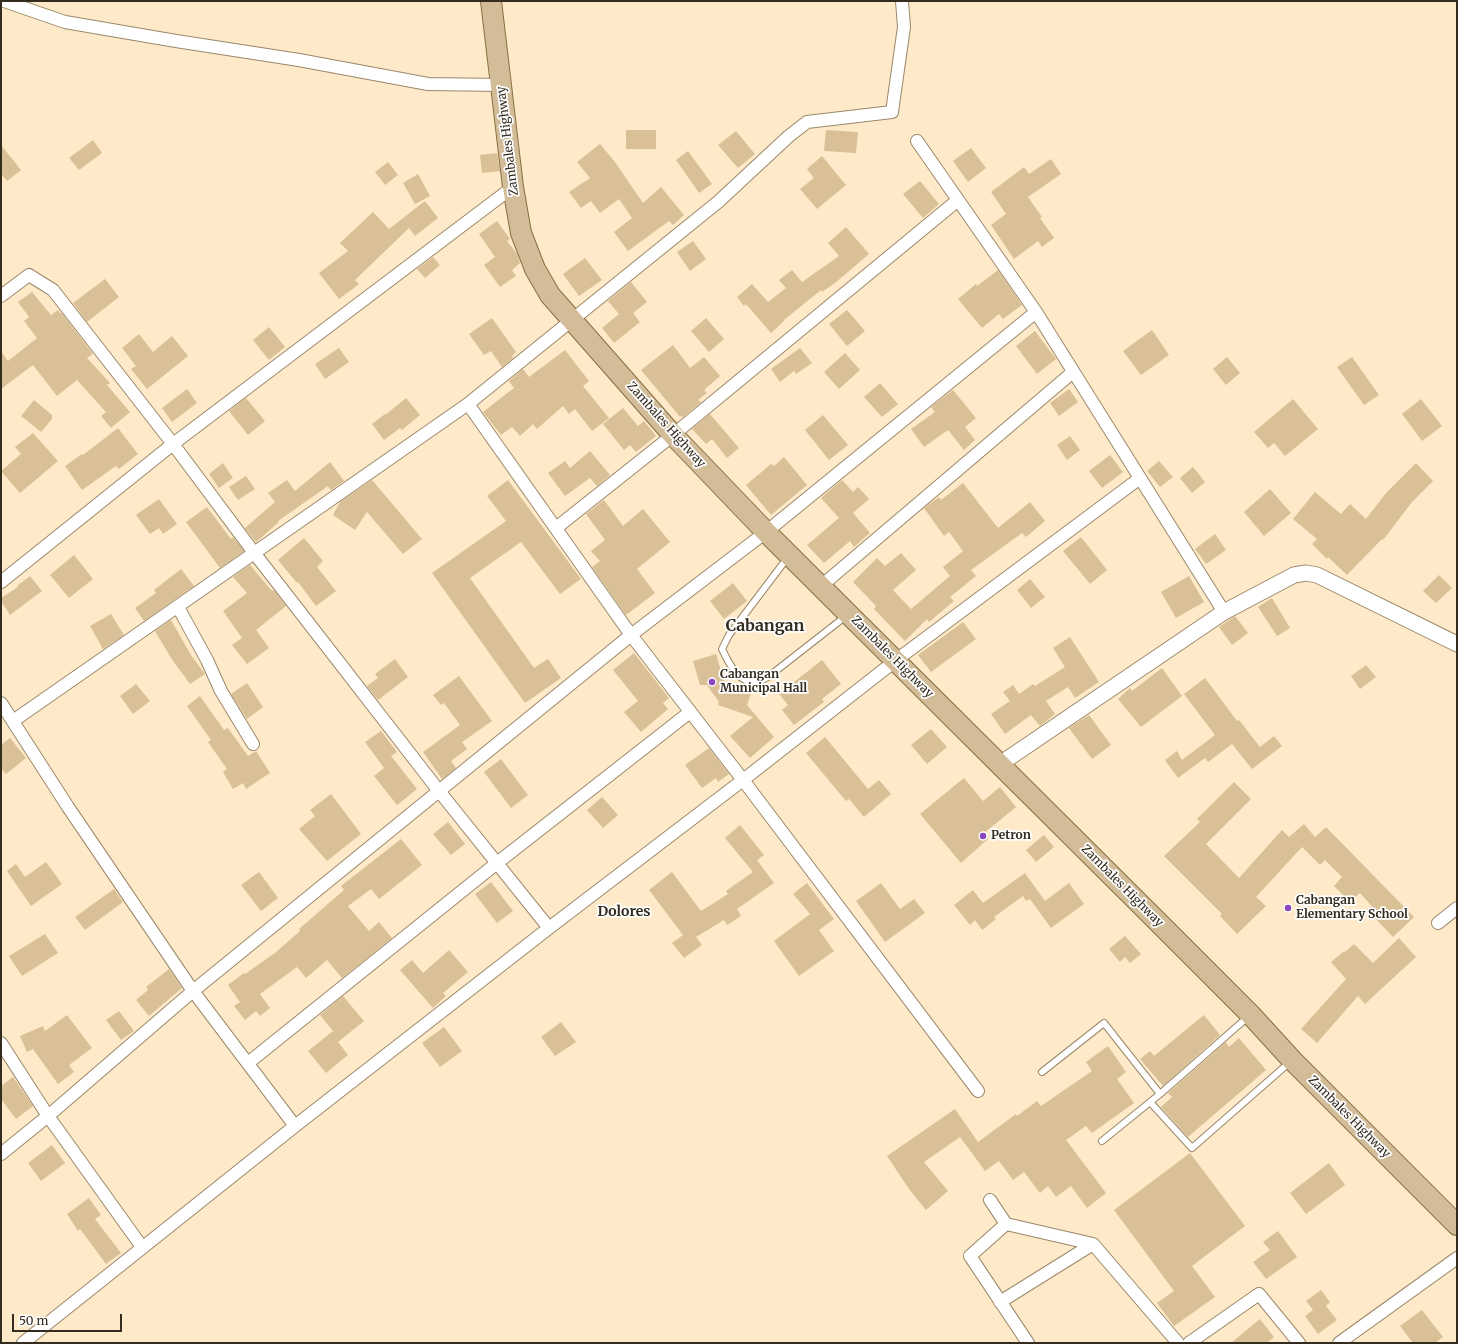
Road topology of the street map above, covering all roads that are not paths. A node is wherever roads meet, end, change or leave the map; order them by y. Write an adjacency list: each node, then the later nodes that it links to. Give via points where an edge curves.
1 (4, 1): 4 (street, via 65,22 428,84)
2 (491, 1): 4 (main road, Zambales Highway)
3 (902, 1): 10 (street, via 904,27 892,112 807,122 718,202)
4 (502, 85): 6 (main road, Zambales Highway)
5 (917, 141): 7 (street)
6 (513, 187): 10 (main road, Zambales Highway, via 521,233 535,269 550,295); 14 (street)
7 (958, 200): 9 (street); 13 (street)
8 (1, 296): 14 (street, via 29,275 54,290)
9 (1036, 312): 11 (street); 17 (street)
10 (573, 320): 12 (street); 13 (main road, Zambales Highway)
11 (1073, 372): 15 (street); 21 (street)
12 (468, 404): 16 (street); 18 (street)
13 (672, 435): 16 (street); 17 (main road, Zambales Highway)
14 (173, 444): 18 (street); 20 (street)
15 (1140, 478): 23 (street); 27 (street)
16 (556, 528): 25 (street)
17 (766, 532): 19 (main road, Zambales Highway); 25 (street)
18 (255, 554): 22 (street); 34 (street)
19 (789, 555): 21 (main road, Zambales Highway); 24 (lane, via 729,635 722,649 737,675 747,681 758,682)
20 (1, 582)
21 (820, 587): 24 (main road, Zambales Highway)
22 (178, 607): 30 (street); 31 (street, via 221,691)
23 (1224, 612): 26 (street, via 1294,575 1306,573 1317,575); 32 (street)
24 (848, 614): 27 (main road, Zambales Highway)
25 (631, 635): 29 (street); 34 (street)
26 (1457, 644)
27 (895, 661): 32 (main road, Zambales Highway); 33 (street)
28 (1, 703): 30 (street)
29 (690, 712): 33 (street); 35 (street)
30 (13, 721): 39 (street)
31 (253, 744)
32 (1000, 764): 40 (main road, Zambales Highway)
33 (743, 780): 38 (street); 45 (street)
34 (439, 791): 35 (street); 39 (street)
35 (497, 864): 38 (street); 43 (street)
36 (1457, 908): 37 (street)
37 (1438, 923)
38 (549, 928): 49 (street)
39 (193, 991): 43 (street); 48 (street)
40 (1250, 1014): 42 (main road, Zambales Highway); 46 (lane)
41 (1, 1043): 48 (street)
42 (1292, 1060): 47 (lane, via 1192,1148); 54 (main road, Zambales Highway)
43 (248, 1063): 49 (street)
44 (1042, 1072): 46 (lane, via 1104,1024)
45 (978, 1091)
46 (1160, 1094): 47 (lane)
47 (1150, 1102): 50 (lane)
48 (48, 1116): 51 (street); 56 (street)
49 (295, 1126): 56 (street)
50 (1102, 1141)
51 (1, 1154)
52 (990, 1200): 53 (street)
53 (1006, 1224): 55 (street); 58 (street, via 970,1256)
54 (1457, 1225)
55 (1093, 1244): 58 (street); 61 (street)
56 (142, 1247): 59 (street)
57 (1457, 1258): 64 (street)
58 (1000, 1302): 60 (street)
59 (23, 1343)
60 (1028, 1343)
61 (1178, 1343)
62 (1189, 1343): 63 (street, via 1259,1294)
63 (1299, 1343)
64 (1339, 1343)

